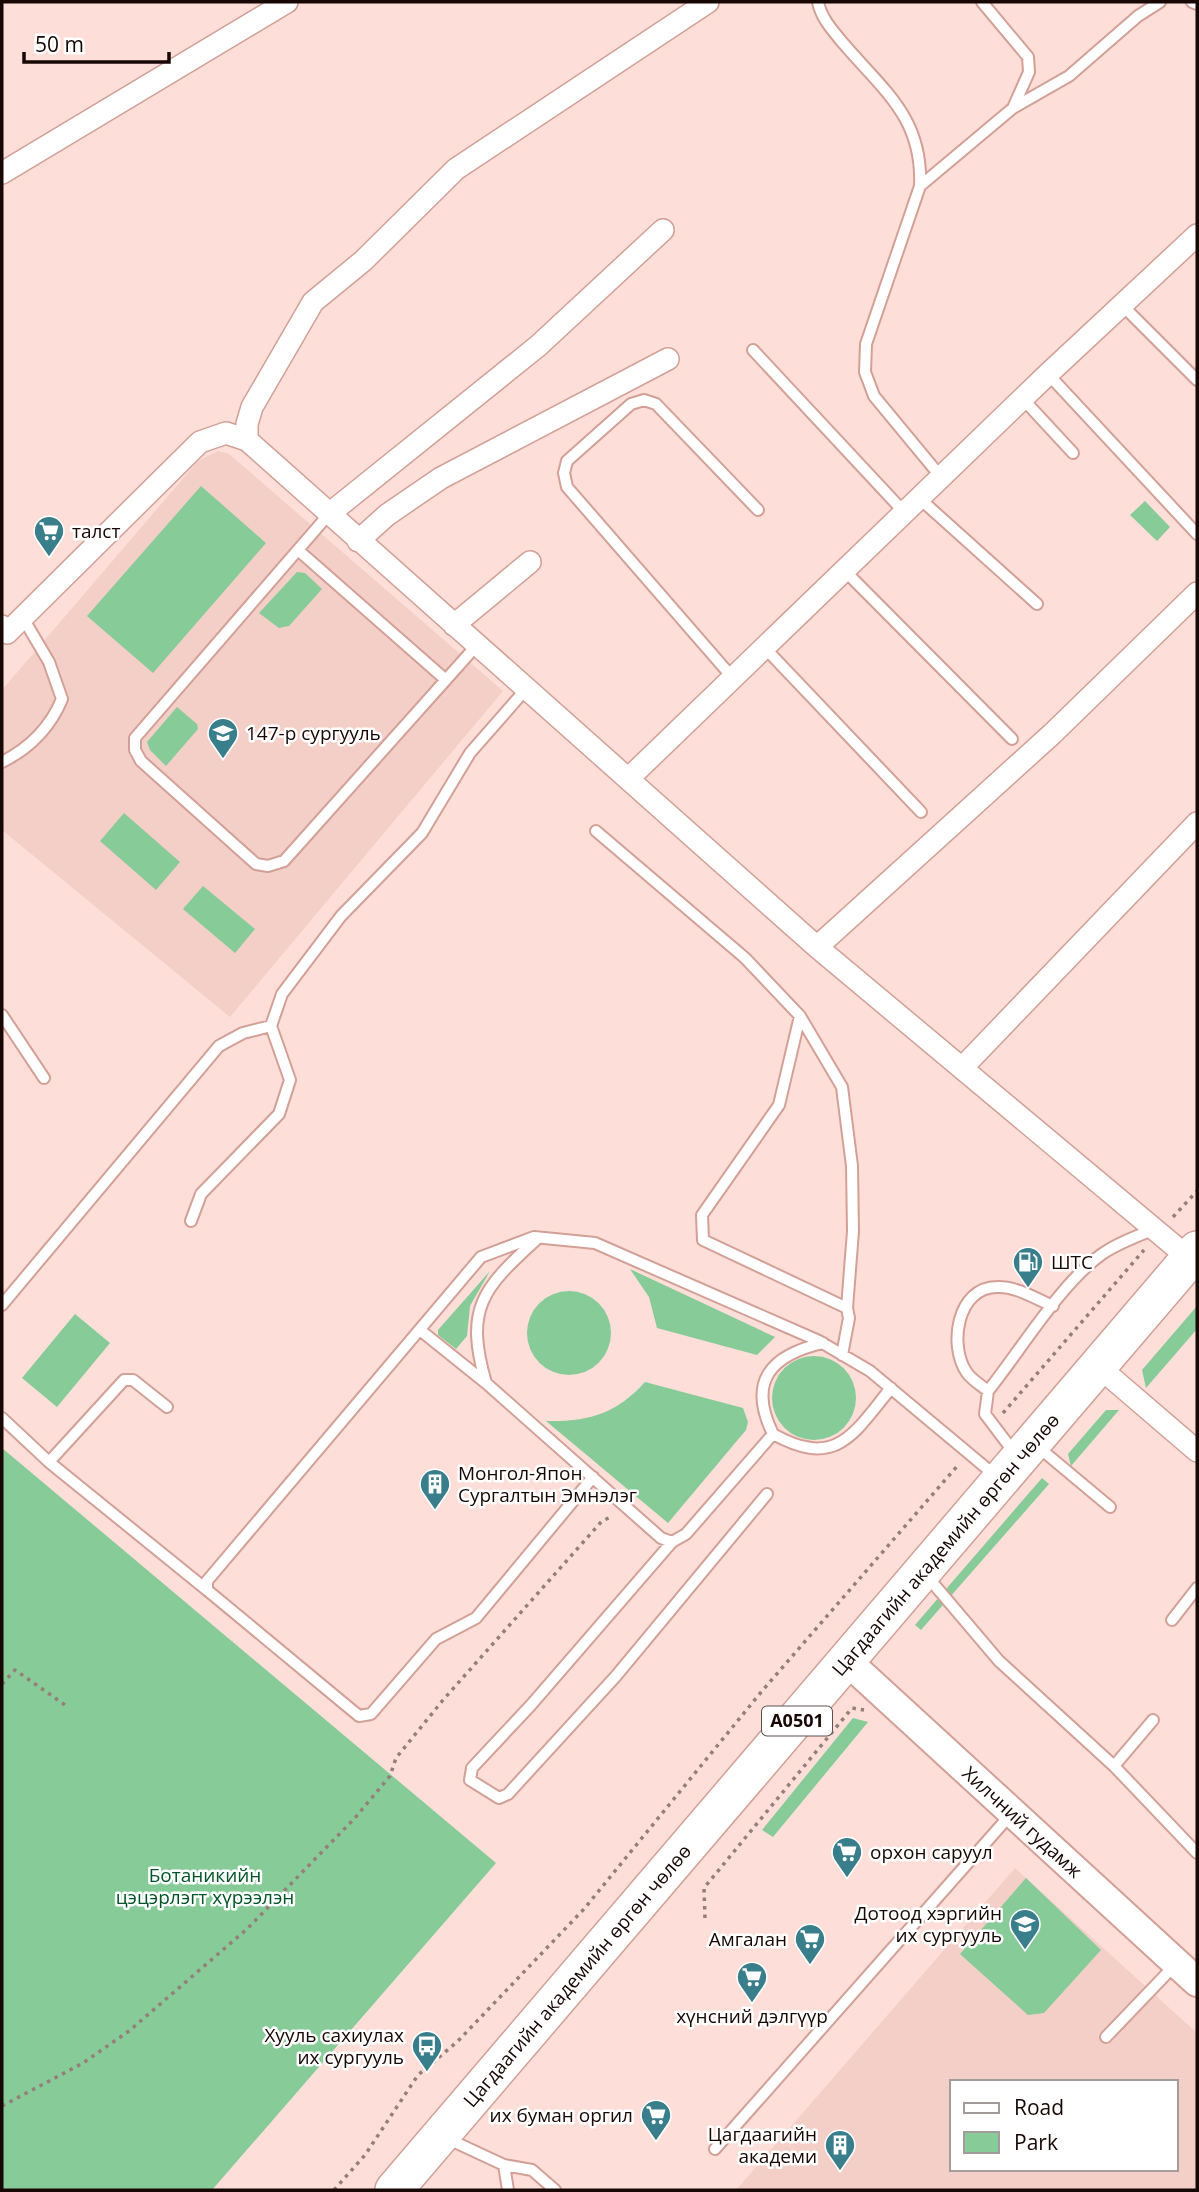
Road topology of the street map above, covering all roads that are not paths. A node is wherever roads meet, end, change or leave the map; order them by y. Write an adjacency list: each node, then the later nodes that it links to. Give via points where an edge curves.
1 (287, 2): 9 (street)
2 (708, 2): 19 (street, via 456,169 363,261 322,294 304,315 258,396 247,419)
3 (818, 2): 10 (lane, via 827,24 905,115 919,148)
4 (982, 2): 8 (lane, via 1028,57 1029,72)
5 (1160, 2): 8 (lane, via 1069,76)
6 (1192, 2): 7 (lane)
7 (1197, 4)
8 (1013, 108): 10 (lane)
9 (2, 173)
10 (920, 186): 21 (lane, via 866,344 865,373 874,396)
11 (663, 230): 24 (street, via 538,346)
12 (1197, 235): 13 (street)
13 (1122, 305): 16 (street); 17 (lane)
14 (752, 350): 22 (lane)
15 (668, 359): 26 (street, via 441,478)
16 (1048, 374): 18 (street); 25 (lane)
17 (1197, 380)
18 (1023, 399): 20 (lane); 21 (street)
19 (247, 440): 24 (street); 33 (street, via 226,433 200,442)
20 (1073, 453)
21 (942, 477): 22 (street)
22 (912, 505): 29 (street); 31 (lane)
23 (758, 510): 36 (lane, via 656,404 644,400 631,404 567,461 564,474 567,487)
24 (329, 514): 26 (street); 27 (lane)
25 (1197, 534)
26 (358, 541): 32 (street)
27 (298, 550): 37 (lane); 37 (lane, via 135,740 141,761 256,864 284,861)
28 (530, 562): 32 (street)
29 (844, 570): 35 (street); 39 (lane)
30 (1197, 593): 45 (street, via 1052,734)
31 (1037, 604)
32 (454, 625): 34 (street)
33 (8, 629): 40 (lane, via 49,662 62,699 52,722 21,753)
34 (477, 645): 37 (lane); 38 (street)
35 (764, 647): 36 (street); 42 (lane)
36 (732, 677): 41 (street)
37 (446, 680)
38 (526, 688): 41 (street); 48 (lane, via 470,753 422,833 341,916 282,994)
39 (1012, 739)
40 (2, 762)
41 (628, 779): 45 (street)
42 (921, 812)
43 (1197, 823): 49 (street)
44 (596, 831): 47 (lane, via 735,950)
45 (817, 947): 49 (street)
46 (2, 1015): 50 (lane)
47 (800, 1016): 57 (lane, via 842,1087 852,1166); 57 (lane, via 779,1105 702,1215 701,1228 703,1240)
48 (271, 1026): 51 (lane, via 290,1080 279,1114 201,1194); 55 (lane, via 243,1033 219,1046)
49 (962, 1068): 52 (street)
50 (44, 1078)
51 (191, 1221)
52 (1157, 1231): 54 (street); 56 (lane, via 1101,1254)
53 (539, 1237): 58 (lane, via 481,1257); 59 (lane, via 596,1243); 62 (lane, via 497,1275 477,1311 478,1355)
54 (1194, 1255): 61 (highway, Цагдаагийн академийн өргөн чөлөө / A0501)
55 (2, 1305)
56 (1053, 1306): 64 (lane); 64 (lane, via 993,1286 963,1309 958,1323 960,1354 968,1373)
57 (847, 1308): 60 (lane)
58 (420, 1330): 62 (lane); 77 (lane, via 207,1581)
59 (823, 1343): 60 (lane); 67 (lane, via 794,1350 774,1366 764,1383 760,1402)
60 (842, 1355): 63 (lane)
61 (1100, 1367): 68 (street); 69 (highway, Цагдаагийн академийн өргөн чөлөө / A0501)
62 (486, 1383): 71 (lane)
63 (891, 1388): 67 (lane, via 847,1440 822,1449 797,1448); 69 (lane, via 968,1453)
64 (988, 1391): 69 (lane, via 985,1414)
65 (167, 1407): 70 (lane, via 133,1380 124,1380)
66 (2, 1418): 70 (lane)
67 (773, 1434): 74 (lane, via 686,1534)
68 (1197, 1451)
69 (1019, 1461): 73 (lane); 75 (highway, Цагдаагийн академийн өргөн чөлөө / A0501)
70 (49, 1462): 77 (lane)
71 (593, 1477): 74 (lane); 77 (lane, via 476,1618 436,1639 371,1714 359,1716)
72 (767, 1494): 74 (lane, via 616,1676 508,1794 499,1798 483,1791 470,1780 472,1768)
73 (1110, 1507)
74 (672, 1542)
75 (924, 1573): 79 (highway, Цагдаагийн академийн өргөн чөлөө / A0501); 81 (lane, via 999,1661)
76 (1197, 1588): 78 (lane)
77 (207, 1590)
78 (1172, 1620)
79 (847, 1661): 82 (main road, Хилчний гудамж); 86 (highway, Цагдаагийн академийн өргөн чөлөө / A0501)
80 (1153, 1720): 81 (lane)
81 (1114, 1766): 83 (lane)
82 (1012, 1813): 84 (main road, Хилчний гудамж); 87 (lane)
83 (1197, 1853)
84 (1187, 1973): 85 (lane)
85 (1106, 2037)
86 (442, 2136): 88 (lane); 89 (highway, Цагдаагийн академийн өргөн чөлөө / A0501)
87 (715, 2149)
88 (504, 2165): 90 (lane); 91 (lane, via 532,2170)
89 (394, 2190)
90 (508, 2190)
91 (555, 2190)

